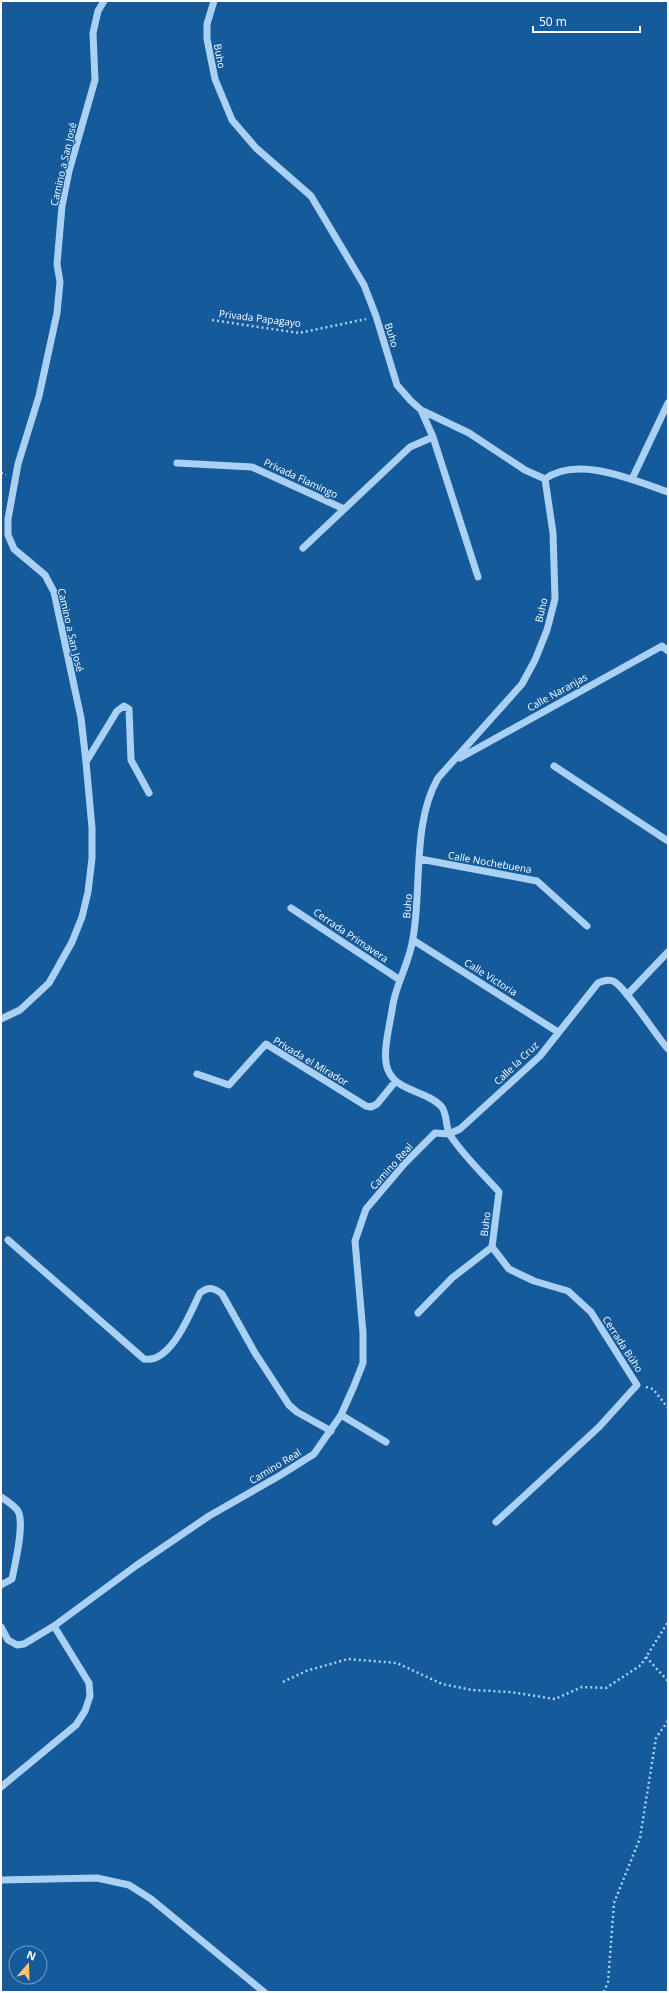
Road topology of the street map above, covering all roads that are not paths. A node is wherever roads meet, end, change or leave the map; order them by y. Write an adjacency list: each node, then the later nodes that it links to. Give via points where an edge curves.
1 (104, 1): 15 (street, Camino a San José, via 98,11 93,33 95,80 69,171 62,206 56,264 60,282 57,313 39,396 18,464 8,519 8,535 14,549 45,575 54,592 81,718)
2 (214, 1): 4 (street, Buho, via 207,39 215,79 232,120 256,148 311,196 364,285 397,385)
3 (668, 403): 8 (street)
4 (421, 410): 5 (street); 7 (street, Buho, via 469,433 525,470)
5 (433, 437): 10 (street, via 410,447); 12 (street)
6 (177, 463): 10 (street, Privada Flamingo, via 252,467)
7 (544, 479): 8 (street, via 554,472 568,469 587,469); 14 (street, Buho, via 553,533 555,599 547,630 522,684)
8 (632, 479): 9 (street)
9 (668, 492)
10 (344, 509): 11 (street)
11 (303, 548)
12 (478, 577)
13 (668, 651): 14 (street, Calle Naranjas, via 662,646)
14 (455, 761): 19 (street, Buho, via 438,778 428,798)
15 (86, 762): 17 (street, via 117,711 124,706 129,709 131,760); 26 (street, Camino a San José, via 92,858 82,917 72,942 49,983 20,1010)
16 (554, 766): 18 (street)
17 (149, 794)
18 (668, 841)
19 (420, 859): 21 (street, Calle Nochebuena, via 537,880); 22 (street, Buho)
20 (291, 908): 24 (street, Cerrada Primavera)
21 (587, 926)
22 (413, 940): 24 (street, Buho); 27 (street, Calle Victoria)
23 (668, 952): 25 (street)
24 (400, 980): 30 (street, Buho, via 386,1052 387,1069)
25 (627, 995): 27 (street, Calle la Cruz, via 613,981 604,980 598,983); 28 (street)
26 (1, 1019)
27 (558, 1032): 31 (street, Calle la Cruz, via 540,1056 460,1129)
28 (668, 1049)
29 (197, 1074): 30 (street, Privada el Mirador, via 229,1085 266,1044 366,1106 377,1104)
30 (394, 1082): 31 (street, Buho, via 442,1107)
31 (449, 1134): 33 (street, Buho, via 499,1192); 35 (street, Camino Real, via 435,1133 405,1163 366,1209 355,1241 363,1363)
32 (8, 1240): 36 (street, via 144,1359 151,1360 160,1356 172,1346 200,1293 206,1288 214,1288 222,1294 255,1354 289,1405)
33 (492, 1247): 34 (street, via 452,1278); 39 (street, Cerrada Búho, via 509,1269 534,1281 568,1291 591,1312 637,1385 599,1427)
34 (418, 1313)
35 (341, 1415): 36 (street, Camino Real); 37 (street)
36 (331, 1431): 41 (street, Camino Real, via 314,1454 209,1516)
37 (386, 1442)
38 (1, 1497): 40 (street, via 18,1511 21,1522 12,1579)
39 (496, 1522)
40 (1, 1586)
41 (54, 1626): 42 (street, Camino Real, via 24,1644 17,1645 8,1640); 43 (street, via 90,1683 88,1704 76,1724)
42 (1, 1627)
43 (1, 1787)
44 (1, 1880): 45 (street, via 97,1878 129,1886 151,1899)
45 (264, 1992)

